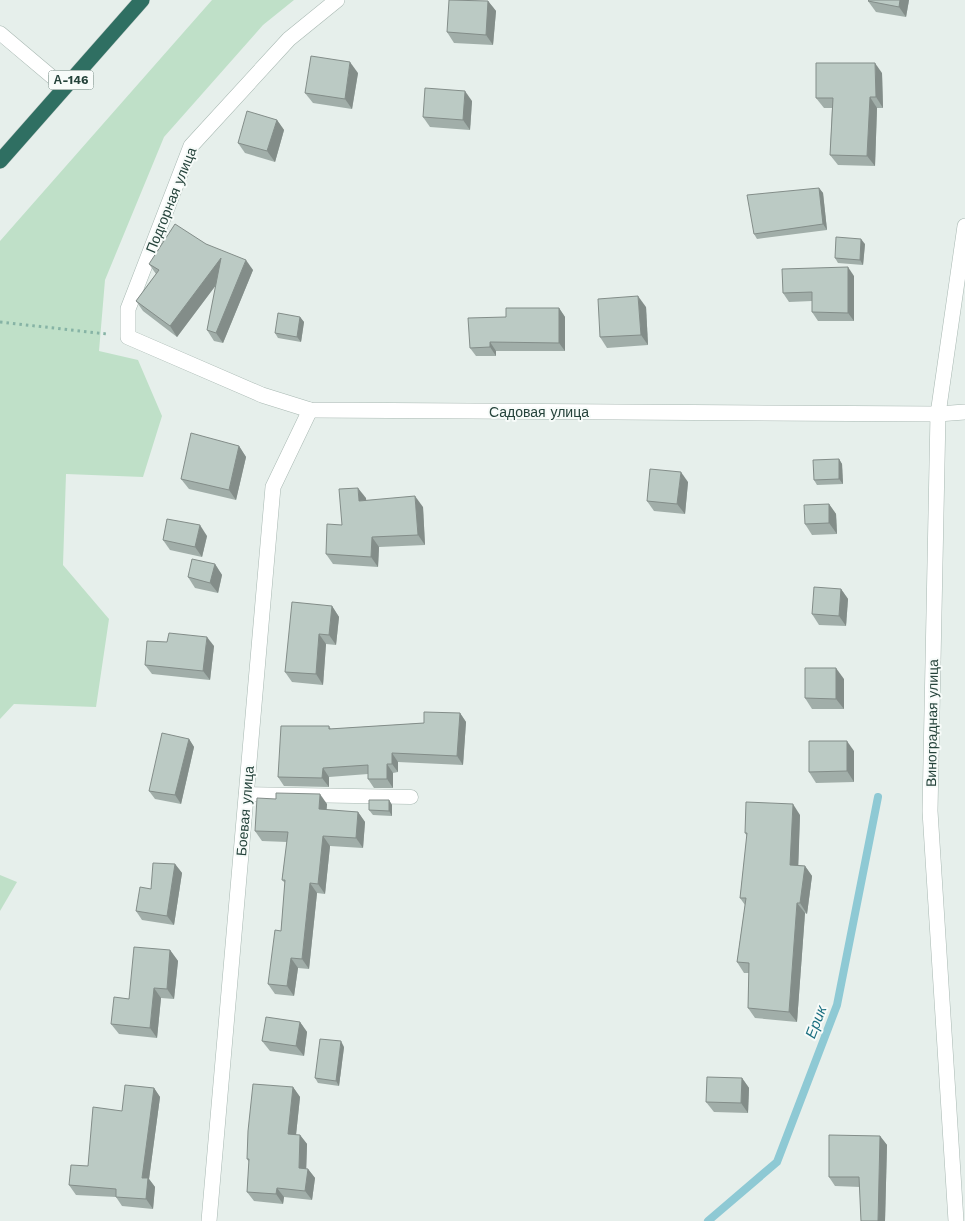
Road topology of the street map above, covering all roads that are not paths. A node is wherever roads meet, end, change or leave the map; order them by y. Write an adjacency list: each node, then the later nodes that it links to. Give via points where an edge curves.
1 (142, 0): 4 (highway, А-146)
2 (337, 0): 7 (street, Подгорная улица, via 289,39 191,146 128,309)
3 (0, 33): 4 (lane)
4 (64, 87): 5 (highway, А-146)
5 (0, 161)
6 (965, 226): 10 (street, Виноградная улица)
7 (128, 337): 8 (street, Садовая улица, via 262,396)
8 (310, 410): 10 (street, Садовая улица); 11 (street, Боевая улица, via 273,487)
9 (965, 412): 10 (street, Садовая улица)
10 (938, 414): 14 (street, Виноградная улица, via 930,810)
11 (246, 794): 12 (lane); 13 (street, Боевая улица)
12 (411, 797)
13 (209, 1221)
14 (956, 1221)

